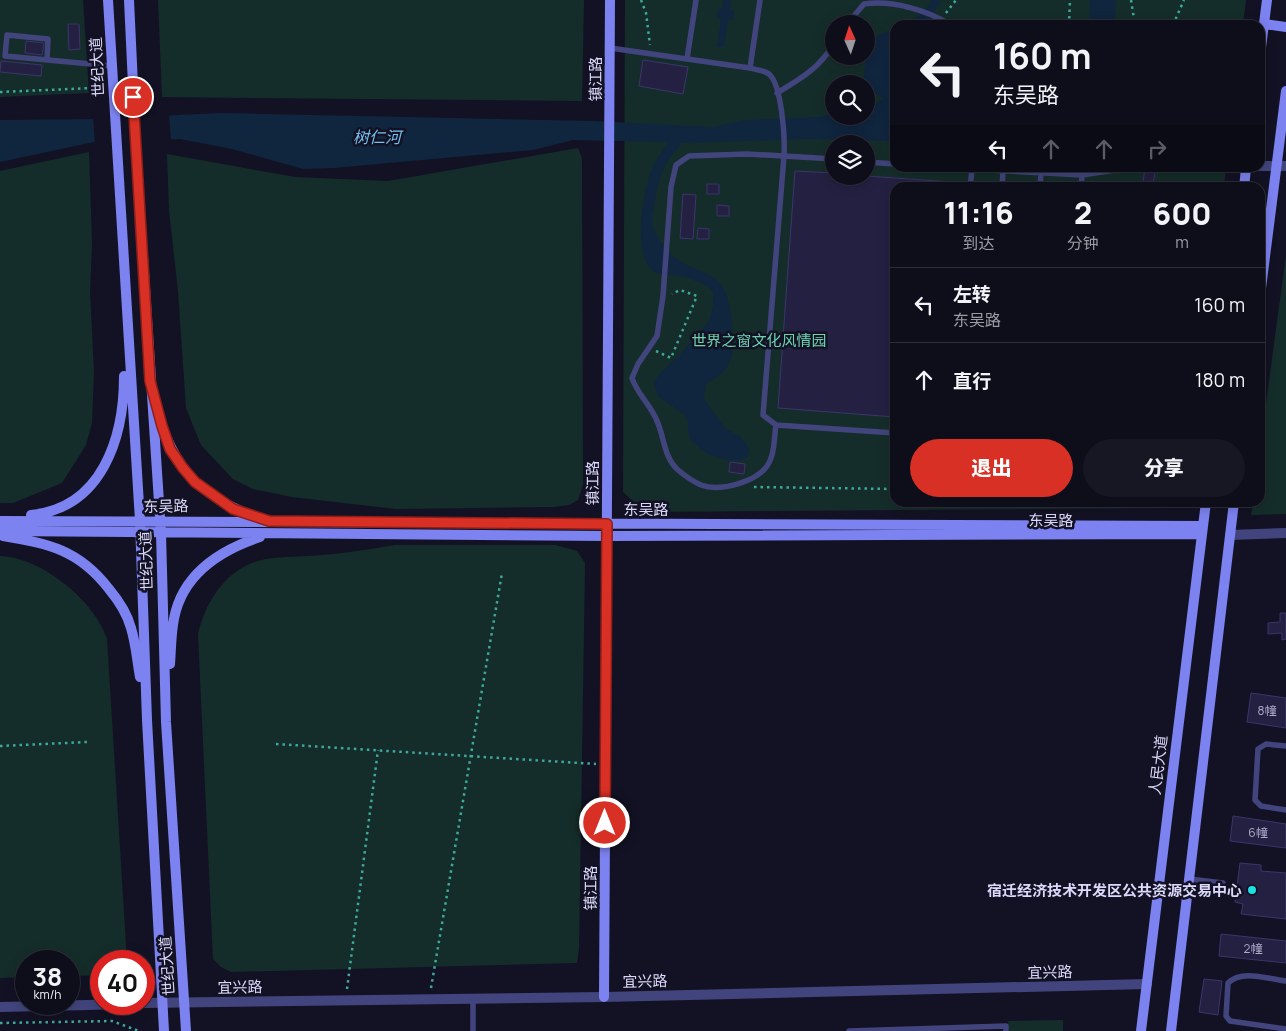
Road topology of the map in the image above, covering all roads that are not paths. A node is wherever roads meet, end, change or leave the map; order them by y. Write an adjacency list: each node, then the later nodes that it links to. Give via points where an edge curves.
1 (108, 0): 16 (street, 世纪大道)
2 (129, 0): 34 (street, 世纪大道)
3 (610, 0): 12 (street, 镇江路)
4 (696, 0): 14 (lane)
5 (760, 0): 17 (lane)
6 (1267, 0): 9 (street)
7 (854, 15): 8 (lane, via 871,2 887,1)
8 (942, 20)
9 (1264, 20)
10 (1265, 24): 11 (street)
11 (1286, 27)
12 (610, 48): 14 (lane); 43 (street, 镇江路)
13 (825, 58): 19 (lane, via 813,71)
14 (687, 59): 17 (lane)
15 (46, 60): 15 (lane, via 5,56 7,35 48,39); 16 (lane)
16 (112, 66): 33 (street, 世纪大道)
17 (750, 68): 19 (lane, via 770,75)
18 (1286, 91): 22 (street)
19 (777, 92): 20 (lane)
20 (784, 156): 21 (lane); 35 (lane, via 763,415); 35 (lane, via 689,156 676,165 657,336 632,378 658,422 660,434 677,469 701,485 724,486 746,482 760,475 769,464)
21 (825, 158)
22 (1281, 162): 25 (street); 32 (street)
23 (875, 163): 24 (lane)
24 (890, 164)
25 (1265, 165)
26 (1022, 172): 28 (lane)
27 (1105, 172): 29 (lane)
28 (1041, 173): 29 (lane); 30 (lane)
29 (1082, 176): 31 (lane)
30 (1040, 182)
31 (1082, 182)
32 (1265, 264)
33 (123, 273): 39 (street, via 124,406 111,456 85,490 65,505 46,514); 42 (street, 世纪大道)
34 (150, 381): 40 (street, 世纪大道); 41 (street, via 170,449 183,468 195,482 233,509)
35 (776, 425): 36 (lane)
36 (890, 433)
37 (1205, 507): 44 (street, 人民大道)
38 (1233, 507): 50 (street)
39 (0, 520): 42 (street, 东吴路)
40 (160, 521): 41 (street, 东吴路); 42 (street, 东吴路); 47 (street, 世纪大道)
41 (269, 521): 43 (street, 东吴路)
42 (140, 522): 46 (street, 世纪大道)
43 (607, 524): 44 (street, 东吴路); 52 (street, 镇江路)
44 (1202, 530): 52 (street, 东吴路); 60 (street, 人民大道)
45 (0, 531): 46 (street, 东吴路)
46 (140, 533): 47 (street, 东吴路); 53 (street, 世纪大道)
47 (160, 533): 49 (street, 东吴路); 54 (street, 世纪大道)
48 (1286, 533): 50 (street)
49 (270, 534): 52 (street, 东吴路); 54 (street, via 228,550 194,578 185,590 173,624)
50 (1230, 534): 57 (street)
51 (0, 536): 53 (street, via 47,544 70,553 85,562 104,583 126,612 132,630)
52 (607, 536): 61 (street, 镇江路)
53 (147, 720): 65 (street, 世纪大道)
54 (166, 722): 63 (street, 世纪大道)
55 (1286, 746): 56 (lane, via 1266,744 1258,749 1255,800 1262,806)
56 (1286, 810)
57 (1189, 879): 58 (lane); 75 (street)
58 (1223, 883)
59 (1286, 981): 68 (lane, via 1241,975 1232,979 1228,983 1226,1016 1230,1021)
60 (1147, 984): 61 (street, 宜兴路); 74 (street, 人民大道)
61 (604, 997): 62 (street, 宜兴路)
62 (473, 999): 63 (street, 宜兴路); 71 (lane)
63 (185, 1002): 65 (street, 宜兴路); 70 (street, 世纪大道)
64 (155, 1003): 65 (street, 宜兴路)
65 (162, 1003): 69 (street, 世纪大道)
66 (90, 1005): 67 (street)
67 (0, 1007)
68 (1286, 1029)
69 (164, 1031)
70 (186, 1031)
71 (473, 1031)
72 (849, 1031): 73 (lane, via 1006,1026)
73 (1006, 1031)
74 (1141, 1031)
75 (1171, 1031)

